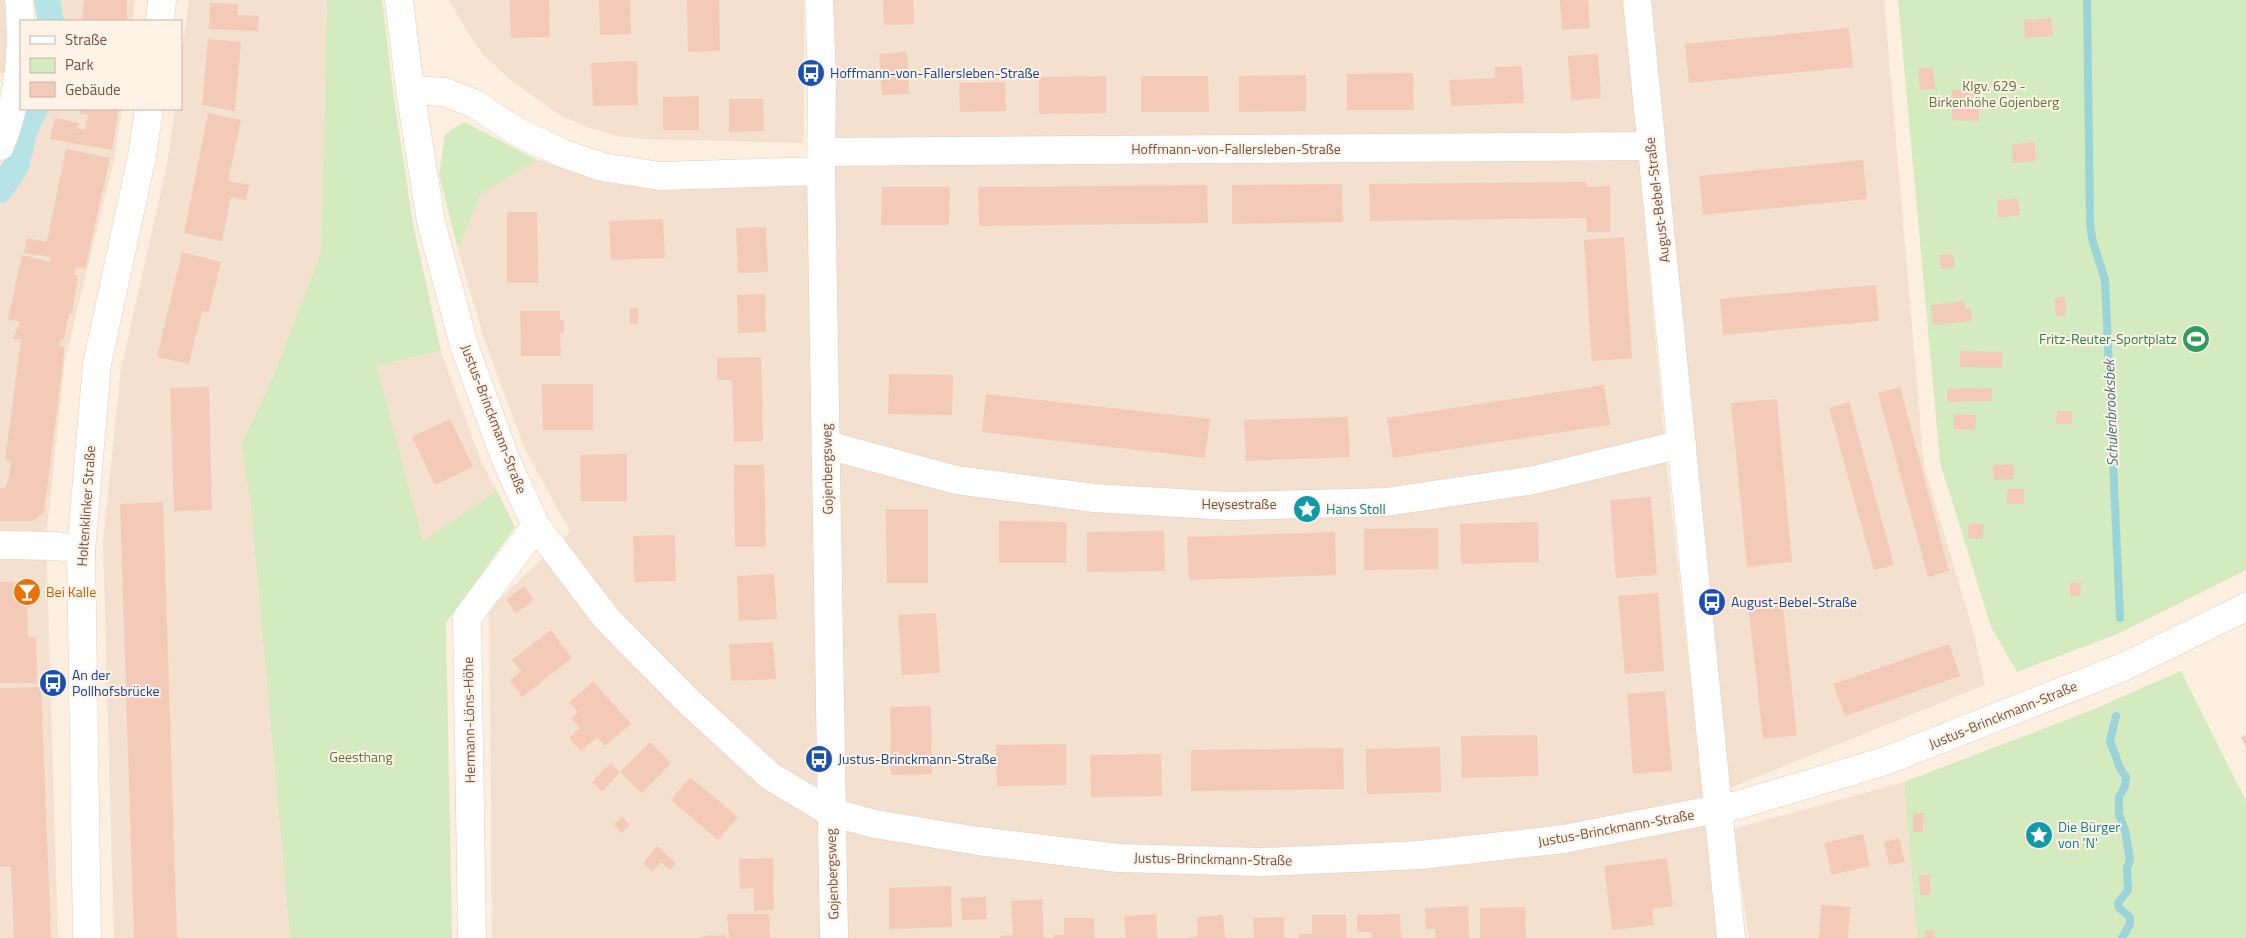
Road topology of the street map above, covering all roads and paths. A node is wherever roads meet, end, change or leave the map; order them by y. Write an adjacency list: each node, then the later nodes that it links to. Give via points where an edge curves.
1 (19, 0): 7 (street)
2 (162, 0): 6 (street)
3 (399, 0): 9 (street, Justus-Brinckmann-Straße)
4 (819, 0): 13 (street, Gojenbergsweg)
5 (1637, 0): 12 (street, August-Bebel-Straße)
6 (160, 20)
7 (20, 24)
8 (20, 62): 11 (street, via 14,105)
9 (410, 90): 13 (street, via 445,92 475,104 516,131 562,153 602,167 660,176); 16 (street, Justus-Brinckmann-Straße, via 431,222 464,345 505,458)
10 (149, 110): 18 (street, Holtenklinker Straße, via 97,364)
11 (0, 146)
12 (1651, 146): 13 (street, Hoffmann-von-Fallersleben-Straße); 14 (street, August-Bebel-Straße)
13 (822, 161): 15 (street, Gojenbergsweg)
14 (1682, 444): 15 (street, Heysestraße, via 1534,480 1386,502 1229,506 1094,498 956,480); 20 (street, August-Bebel-Straße)
15 (827, 445): 21 (street, Gojenbergsweg, via 833,762)
16 (536, 526): 21 (street, Justus-Brinckmann-Straße, via 607,619 686,700 770,776); 23 (street, Hermann-Löns-Höhe, via 467,618)
17 (0, 545): 18 (street, via 57,546)
18 (81, 550): 22 (street, Holtenklinker Straße)
19 (2246, 607): 20 (street, Justus-Brinckmann-Straße, via 2121,668 1985,723 1885,761)
20 (1718, 810): 21 (street, Justus-Brinckmann-Straße, via 1564,839 1421,855 1262,862 1118,858 978,841 874,824); 25 (street, August-Bebel-Straße)
21 (830, 812): 24 (street, Gojenbergsweg)
22 (87, 938)
23 (472, 938)
24 (834, 938)
25 (1731, 938)

